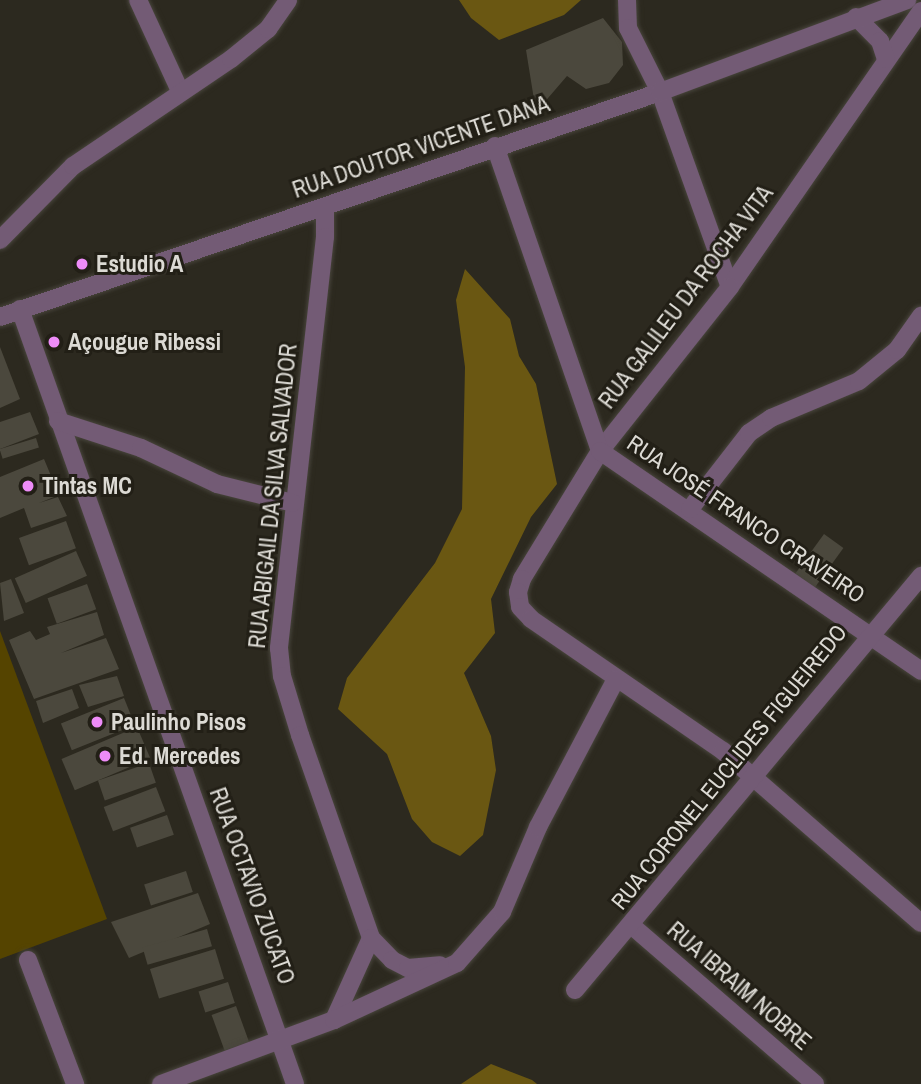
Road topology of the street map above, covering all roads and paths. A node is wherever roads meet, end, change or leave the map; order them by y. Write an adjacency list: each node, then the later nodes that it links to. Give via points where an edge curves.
1 (138, 0): 8 (street)
2 (288, 0): 8 (street, via 268,29)
3 (627, 0): 9 (street, via 628,28)
4 (907, 0): 6 (street, RUA DOUTOR VICENTE DANA)
5 (921, 10): 7 (street, RUA GALILEU DA ROCHA VITA)
6 (856, 17): 7 (street, via 880,41); 9 (street, RUA DOUTOR VICENTE DANA)
7 (886, 59): 13 (street, RUA GALILEU DA ROCHA VITA)
8 (180, 91): 12 (street, via 73,166)
9 (660, 92): 10 (street, RUA DOUTOR VICENTE DANA); 13 (street)
10 (495, 146): 11 (street, RUA DOUTOR VICENTE DANA); 18 (street, RUA JOSÉ FRANCO CRAVEIRO)
11 (324, 206): 14 (street, RUA DOUTOR VICENTE DANA); 19 (street, RUA ABIGAIL DA SILVA SALVADOR, via 325,237)
12 (0, 240)
13 (730, 287): 18 (street, RUA GALILEU DA ROCHA VITA)
14 (20, 309): 16 (street, RUA DOUTOR VICENTE DANA); 17 (street, RUA OCTAVIO ZUCATO)
15 (921, 316): 20 (street, via 897,350 859,381 771,418 749,433)
16 (0, 317)
17 (58, 421): 19 (street, via 141,448 217,484); 33 (street, RUA OCTAVIO ZUCATO)
18 (600, 451): 20 (street, RUA JOSÉ FRANCO CRAVEIRO); 24 (street, RUA GALILEU DA ROCHA VITA, via 522,579 520,607)
19 (293, 503): 28 (street, RUA ABIGAIL DA SILVA SALVADOR, via 279,648 282,676)
20 (691, 509): 22 (street, RUA JOSÉ FRANCO CRAVEIRO)
21 (921, 576): 22 (street, RUA CORONEL EUCLIDES FIGUEIREDO)
22 (870, 633): 23 (street, RUA JOSÉ FRANCO CRAVEIRO); 25 (street, RUA CORONEL EUCLIDES FIGUEIREDO)
23 (921, 671)
24 (616, 679): 25 (street); 30 (street, via 538,827 502,912)
25 (755, 777): 26 (street); 27 (street, RUA CORONEL EUCLIDES FIGUEIREDO)
26 (921, 923)
27 (631, 925): 31 (street, RUA CORONEL EUCLIDES FIGUEIREDO); 37 (street, RUA IBRAIM NOBRE)
28 (371, 938): 30 (street, via 408,968); 32 (street)
29 (28, 960): 34 (street)
30 (457, 963): 32 (street)
31 (575, 990)
32 (334, 1020): 33 (street)
33 (281, 1037): 35 (street); 36 (street, RUA OCTAVIO ZUCATO)
34 (75, 1084)
35 (161, 1084)
36 (295, 1084)
37 (815, 1084)

